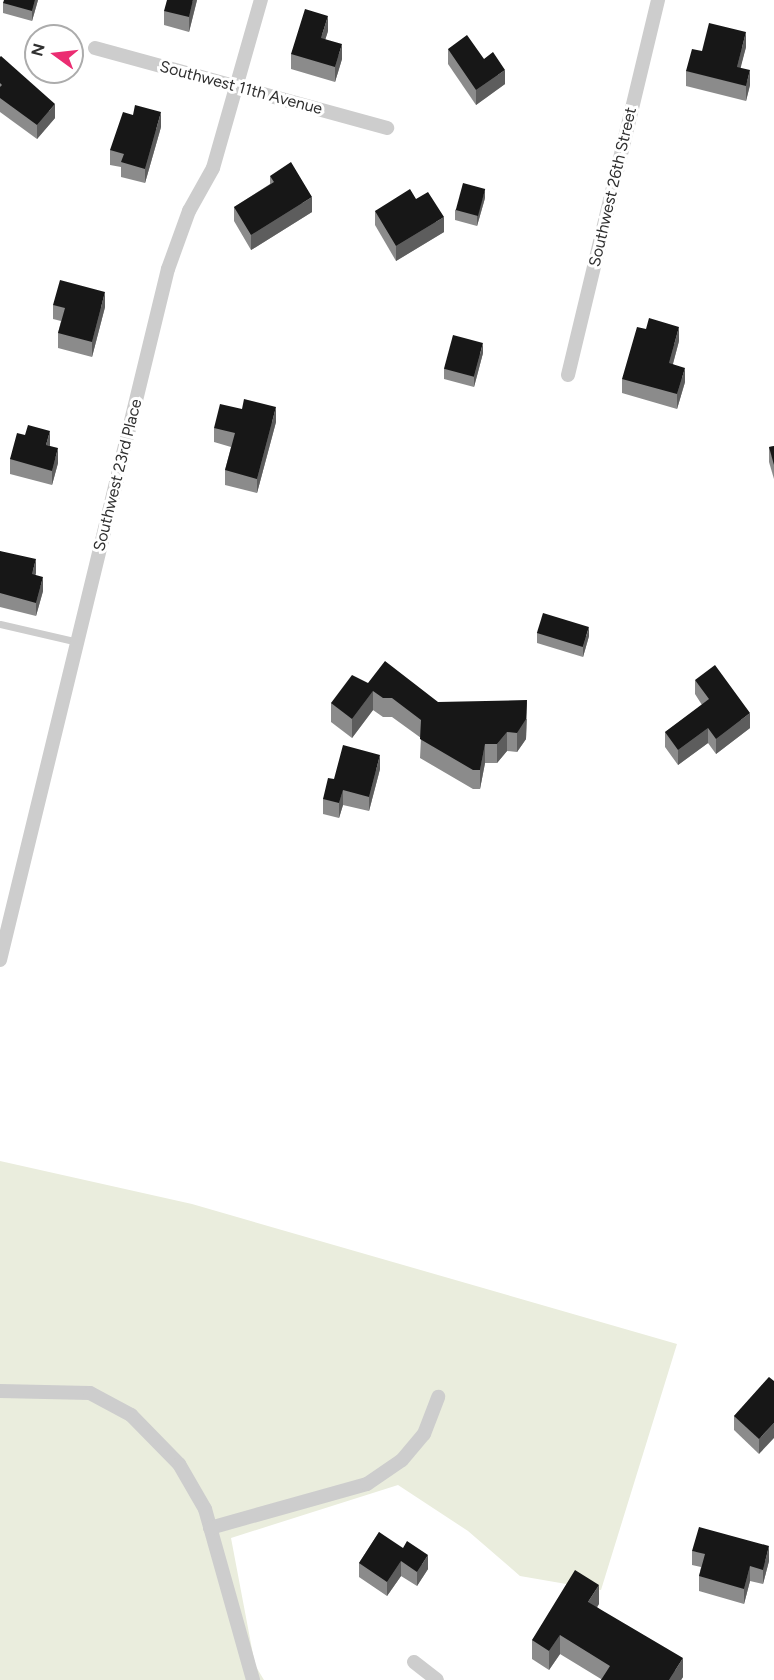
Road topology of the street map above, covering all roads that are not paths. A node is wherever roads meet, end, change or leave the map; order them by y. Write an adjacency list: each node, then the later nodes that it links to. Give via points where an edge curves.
1 (261, 0): 4 (street, Southwest 23rd Place)
2 (658, 0): 6 (street, Southwest 26th Street)
3 (95, 48): 4 (street, Southwest 11th Avenue)
4 (239, 89): 5 (street, Southwest 11th Avenue); 8 (street, Southwest 23rd Place, via 213,168 189,211 168,269)
5 (387, 128)
6 (568, 375)
7 (0, 624): 8 (lane)
8 (78, 642): 9 (street, Southwest 23rd Place)
9 (0, 960)
10 (0, 1391): 12 (street, via 90,1393 131,1415 179,1464 205,1509)
11 (438, 1397): 12 (street, via 424,1434 402,1460 367,1484)
12 (210, 1528): 14 (street)
13 (414, 1662): 15 (street)
14 (253, 1680)
15 (437, 1680)

